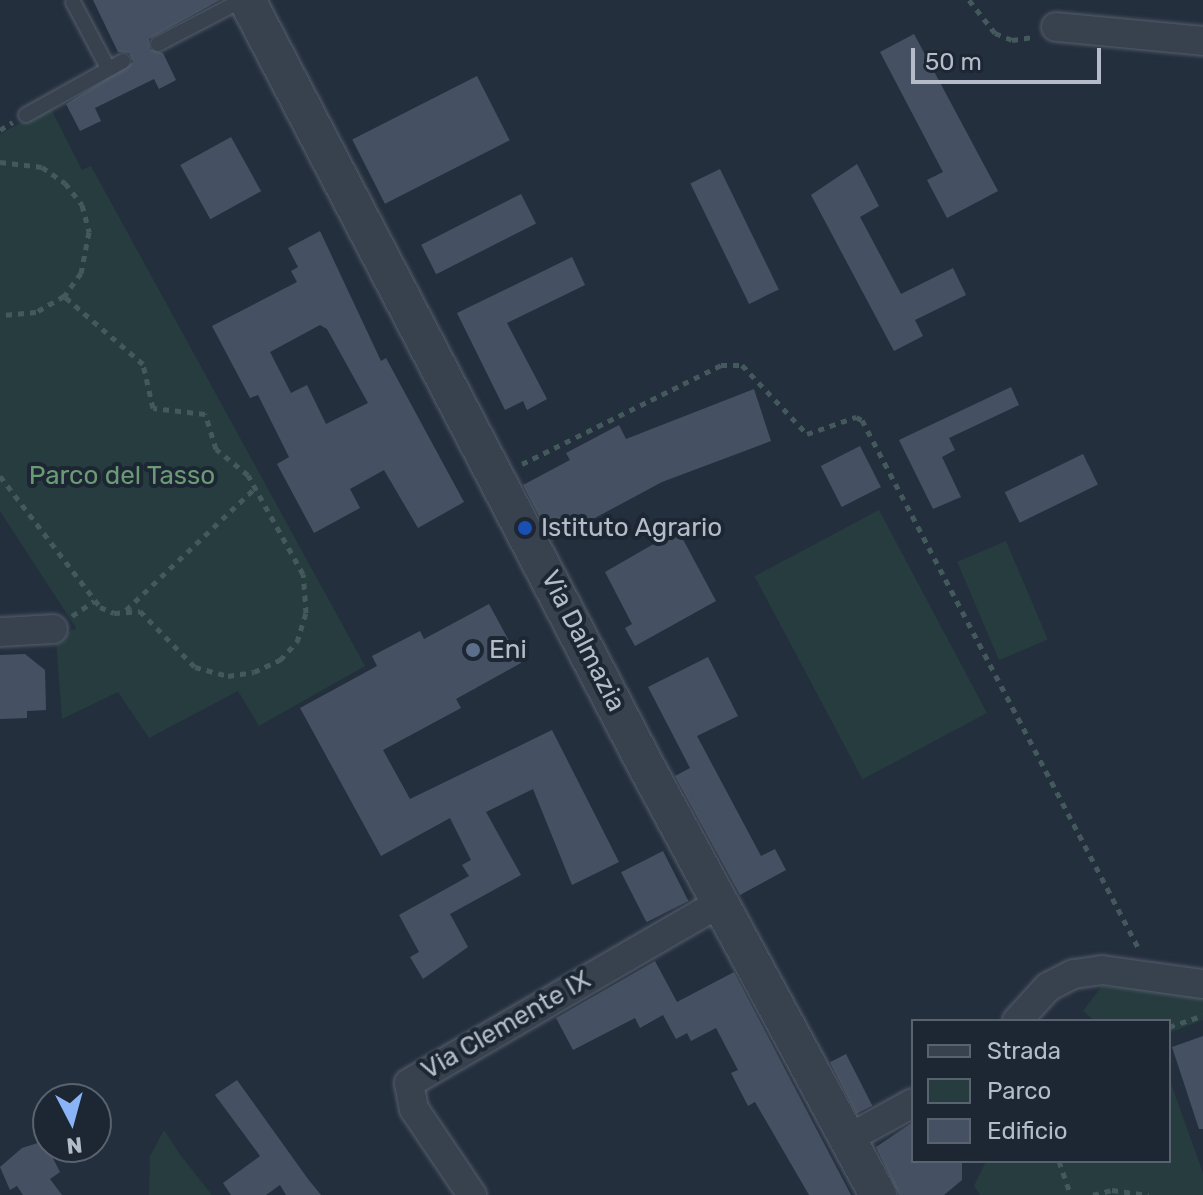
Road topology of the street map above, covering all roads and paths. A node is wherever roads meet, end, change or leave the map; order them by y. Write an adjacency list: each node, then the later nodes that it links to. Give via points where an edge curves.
1 (245, 0): 6 (lane); 14 (street, Via Dalmazia)
2 (969, 0): 4 (path, via 987,28 1003,38 1022,40)
3 (73, 2): 8 (lane)
4 (1056, 27): 5 (street)
5 (1203, 41)
6 (158, 44)
7 (123, 61): 8 (lane)
8 (108, 68): 9 (lane)
9 (26, 115)
10 (0, 162): 11 (path, via 42,167 65,183 82,205 89,232 87,260)
11 (64, 296): 12 (path, via 36,312); 15 (path, via 143,364 153,408 205,414 216,449)
12 (0, 315)
13 (0, 476): 16 (path, via 94,601 107,612)
14 (498, 476): 19 (street, Via Dalmazia); 20 (path, via 721,365 742,365 807,434 847,419 862,420)
15 (255, 488): 16 (path); 16 (path, via 299,564 306,587 304,624 286,655 254,672 212,674 189,662 146,615)
16 (126, 611)
17 (53, 629): 18 (street)
18 (0, 632)
19 (719, 903): 26 (street, Via Dalmazia); 28 (street, Via Clemente IX, via 409,1083 414,1109)
20 (1154, 977): 21 (street); 23 (street, via 1102,970 1063,977)
21 (1203, 984)
22 (1203, 1015): 24 (path)
23 (1019, 1019)
24 (1171, 1026)
25 (911, 1104): 26 (street)
26 (847, 1139): 29 (street, Via Dalmazia)
27 (1060, 1163): 30 (path)
28 (472, 1195)
29 (878, 1195)
30 (1071, 1195)
31 (1093, 1195): 32 (path, via 1112,1190)
32 (1149, 1195)

